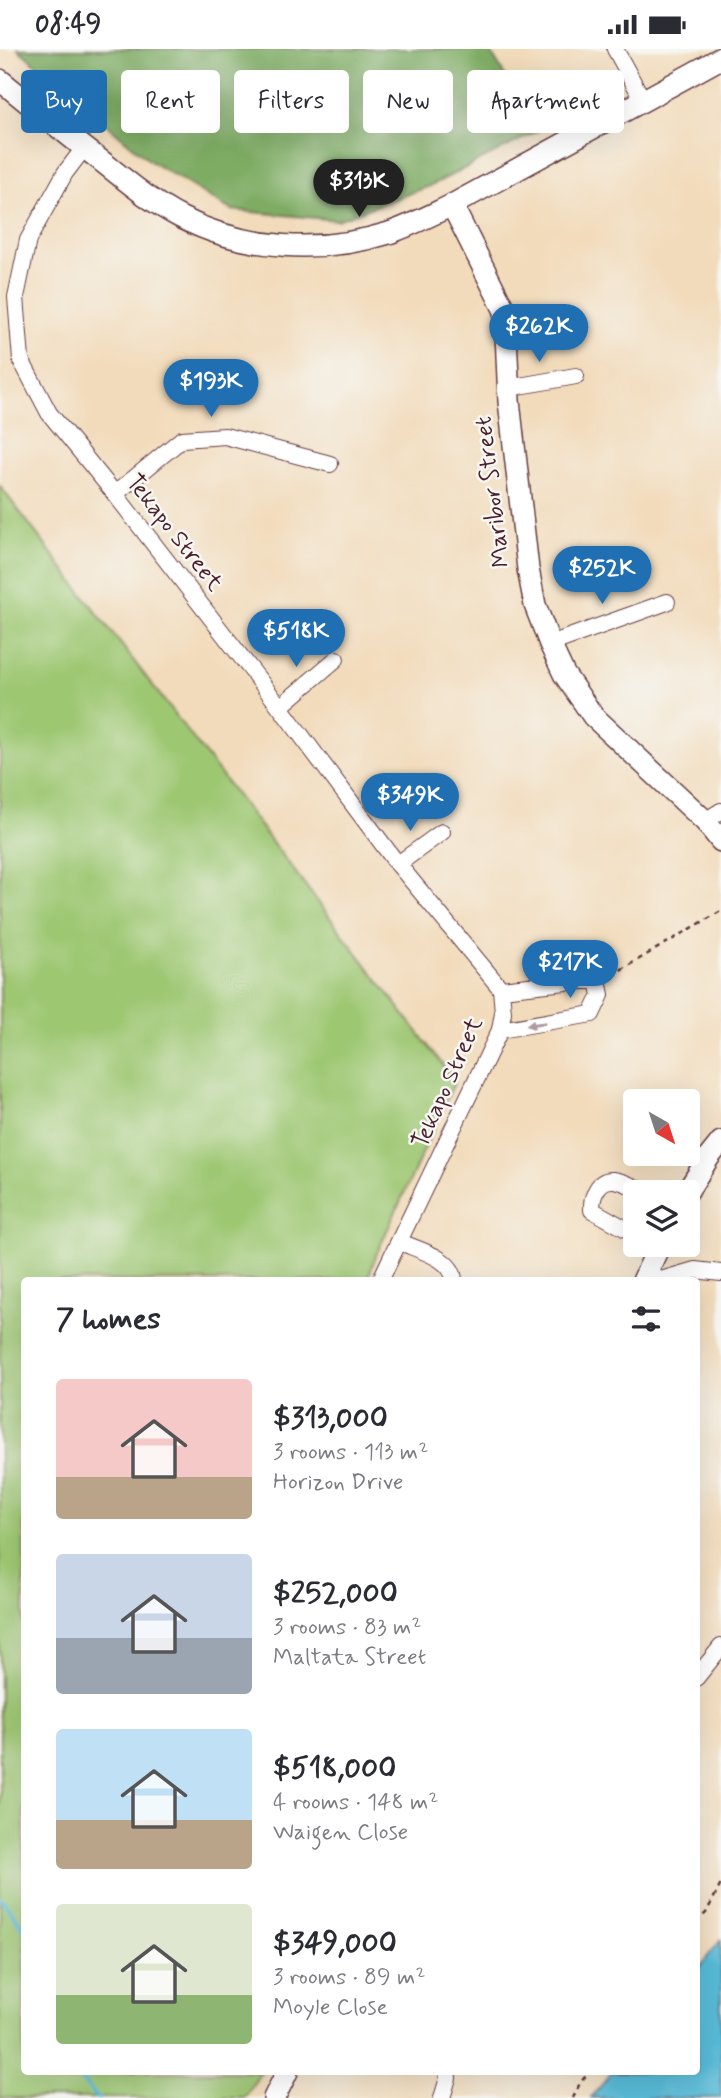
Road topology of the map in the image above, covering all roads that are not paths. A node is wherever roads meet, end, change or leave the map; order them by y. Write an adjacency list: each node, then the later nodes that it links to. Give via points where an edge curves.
1 (615, 49): 4 (street)
2 (721, 58): 4 (street)
3 (0, 80): 5 (street)
4 (643, 100): 6 (street)
5 (84, 148): 6 (street, via 182,218 209,230 265,243 335,245 388,233); 10 (street, Tekapo Street, via 28,240 16,297 22,361 49,412)
6 (452, 205): 8 (street, Maribor Street, via 505,311)
7 (576, 376): 8 (street)
8 (508, 388): 12 (street, Maribor Street, via 528,569)
9 (330, 464): 10 (street, via 225,436 182,439)
10 (115, 494): 14 (street, Tekapo Street)
11 (667, 602): 12 (street)
12 (550, 644): 15 (street, Maribor Street, via 593,716)
13 (336, 659): 14 (street)
14 (280, 707): 18 (street, Tekapo Street)
15 (713, 816): 17 (street, Maribor Street)
16 (442, 832): 18 (street)
17 (721, 841)
18 (398, 864): 19 (street, Tekapo Street)
19 (501, 989): 20 (street, Tekapo Street); 20 (street, one-way to 20, via 598,981 601,995 592,1014)
20 (500, 1030): 25 (street, Tekapo Street)
21 (721, 1142): 22 (street)
22 (695, 1180)
23 (623, 1183): 24 (street, via 605,1180 596,1189 592,1210)
24 (623, 1227)
25 (400, 1242): 28 (street, Tekapo Street); 29 (street, via 445,1262)
26 (653, 1257): 30 (street)
27 (721, 1273): 31 (street, via 695,1271)
28 (382, 1277)
29 (455, 1277)
30 (645, 1277)
31 (672, 1277)
32 (721, 1647): 33 (street)
33 (700, 1672)
34 (286, 2075): 36 (street)
35 (448, 2075): 37 (street)
36 (274, 2098)
37 (442, 2098)

